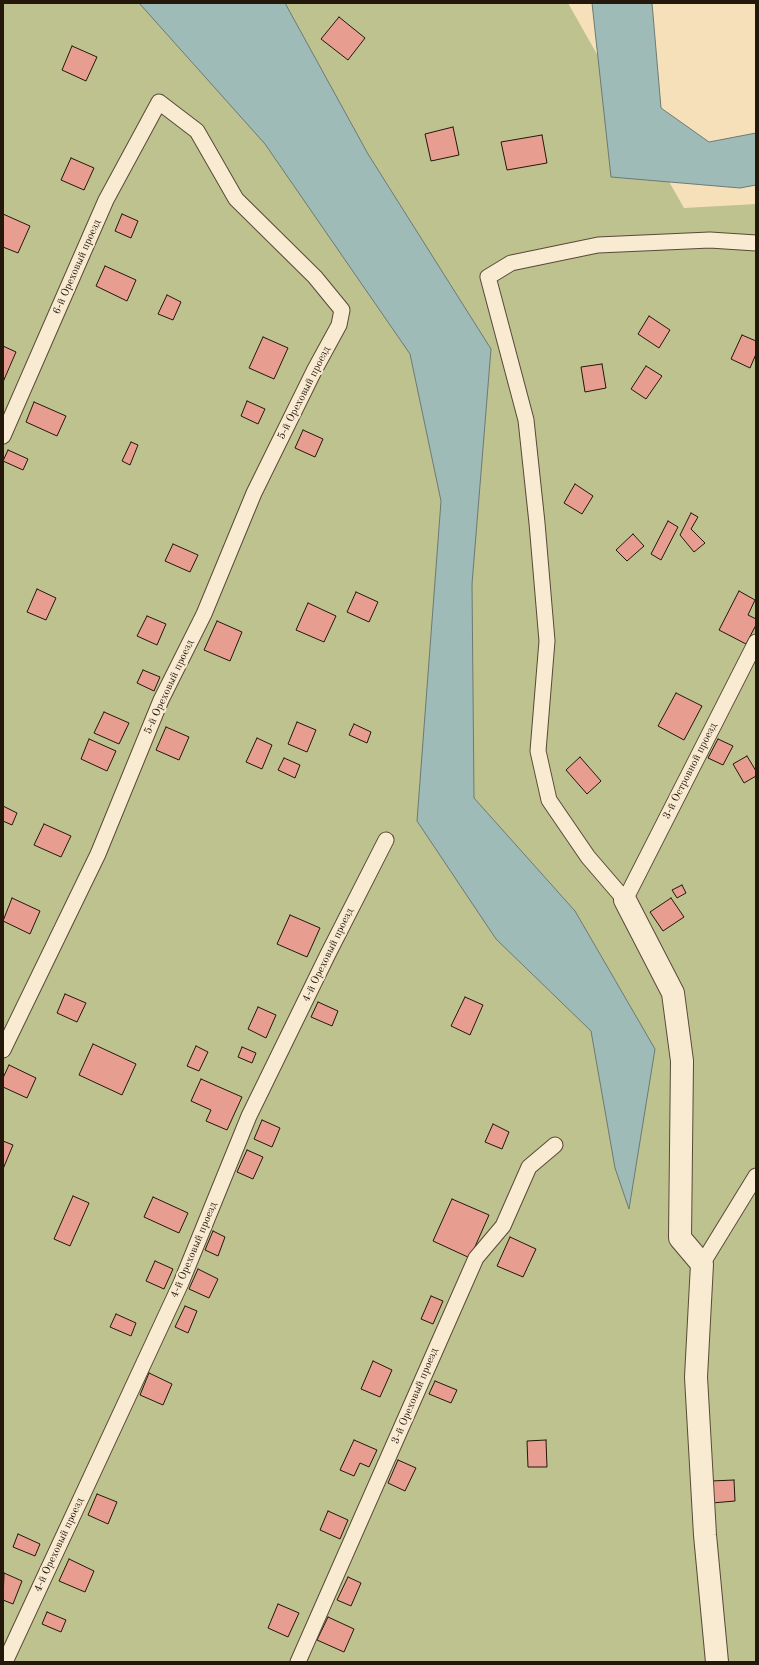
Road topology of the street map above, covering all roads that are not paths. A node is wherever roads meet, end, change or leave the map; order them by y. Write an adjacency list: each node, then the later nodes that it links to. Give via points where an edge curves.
1 (159, 102): 3 (lane, 6-й Ореховый проезд, via 106,200); 7 (lane, 5-й Ореховый проезд, via 197,131 236,199 315,277 342,310 339,325 254,493 204,614 161,700 98,854)
2 (756, 243): 6 (lane, via 710,240 598,245 510,263 488,277 526,420 547,640 538,751 549,800 584,851)
3 (3, 436)
4 (756, 642): 6 (lane, 3-й Островной проезд)
5 (386, 840): 11 (lane, 4-й Ореховый проезд, via 249,1116 181,1283)
6 (625, 900): 10 (street, via 673,993 682,1061 680,1238)
7 (3, 1050)
8 (555, 1145): 12 (lane, 3-й Ореховый проезд, via 529,1168 503,1226 476,1258)
9 (756, 1176): 10 (lane)
10 (702, 1264): 13 (street, via 696,1377 705,1535)
11 (5, 1662)
12 (298, 1662)
13 (717, 1662)

